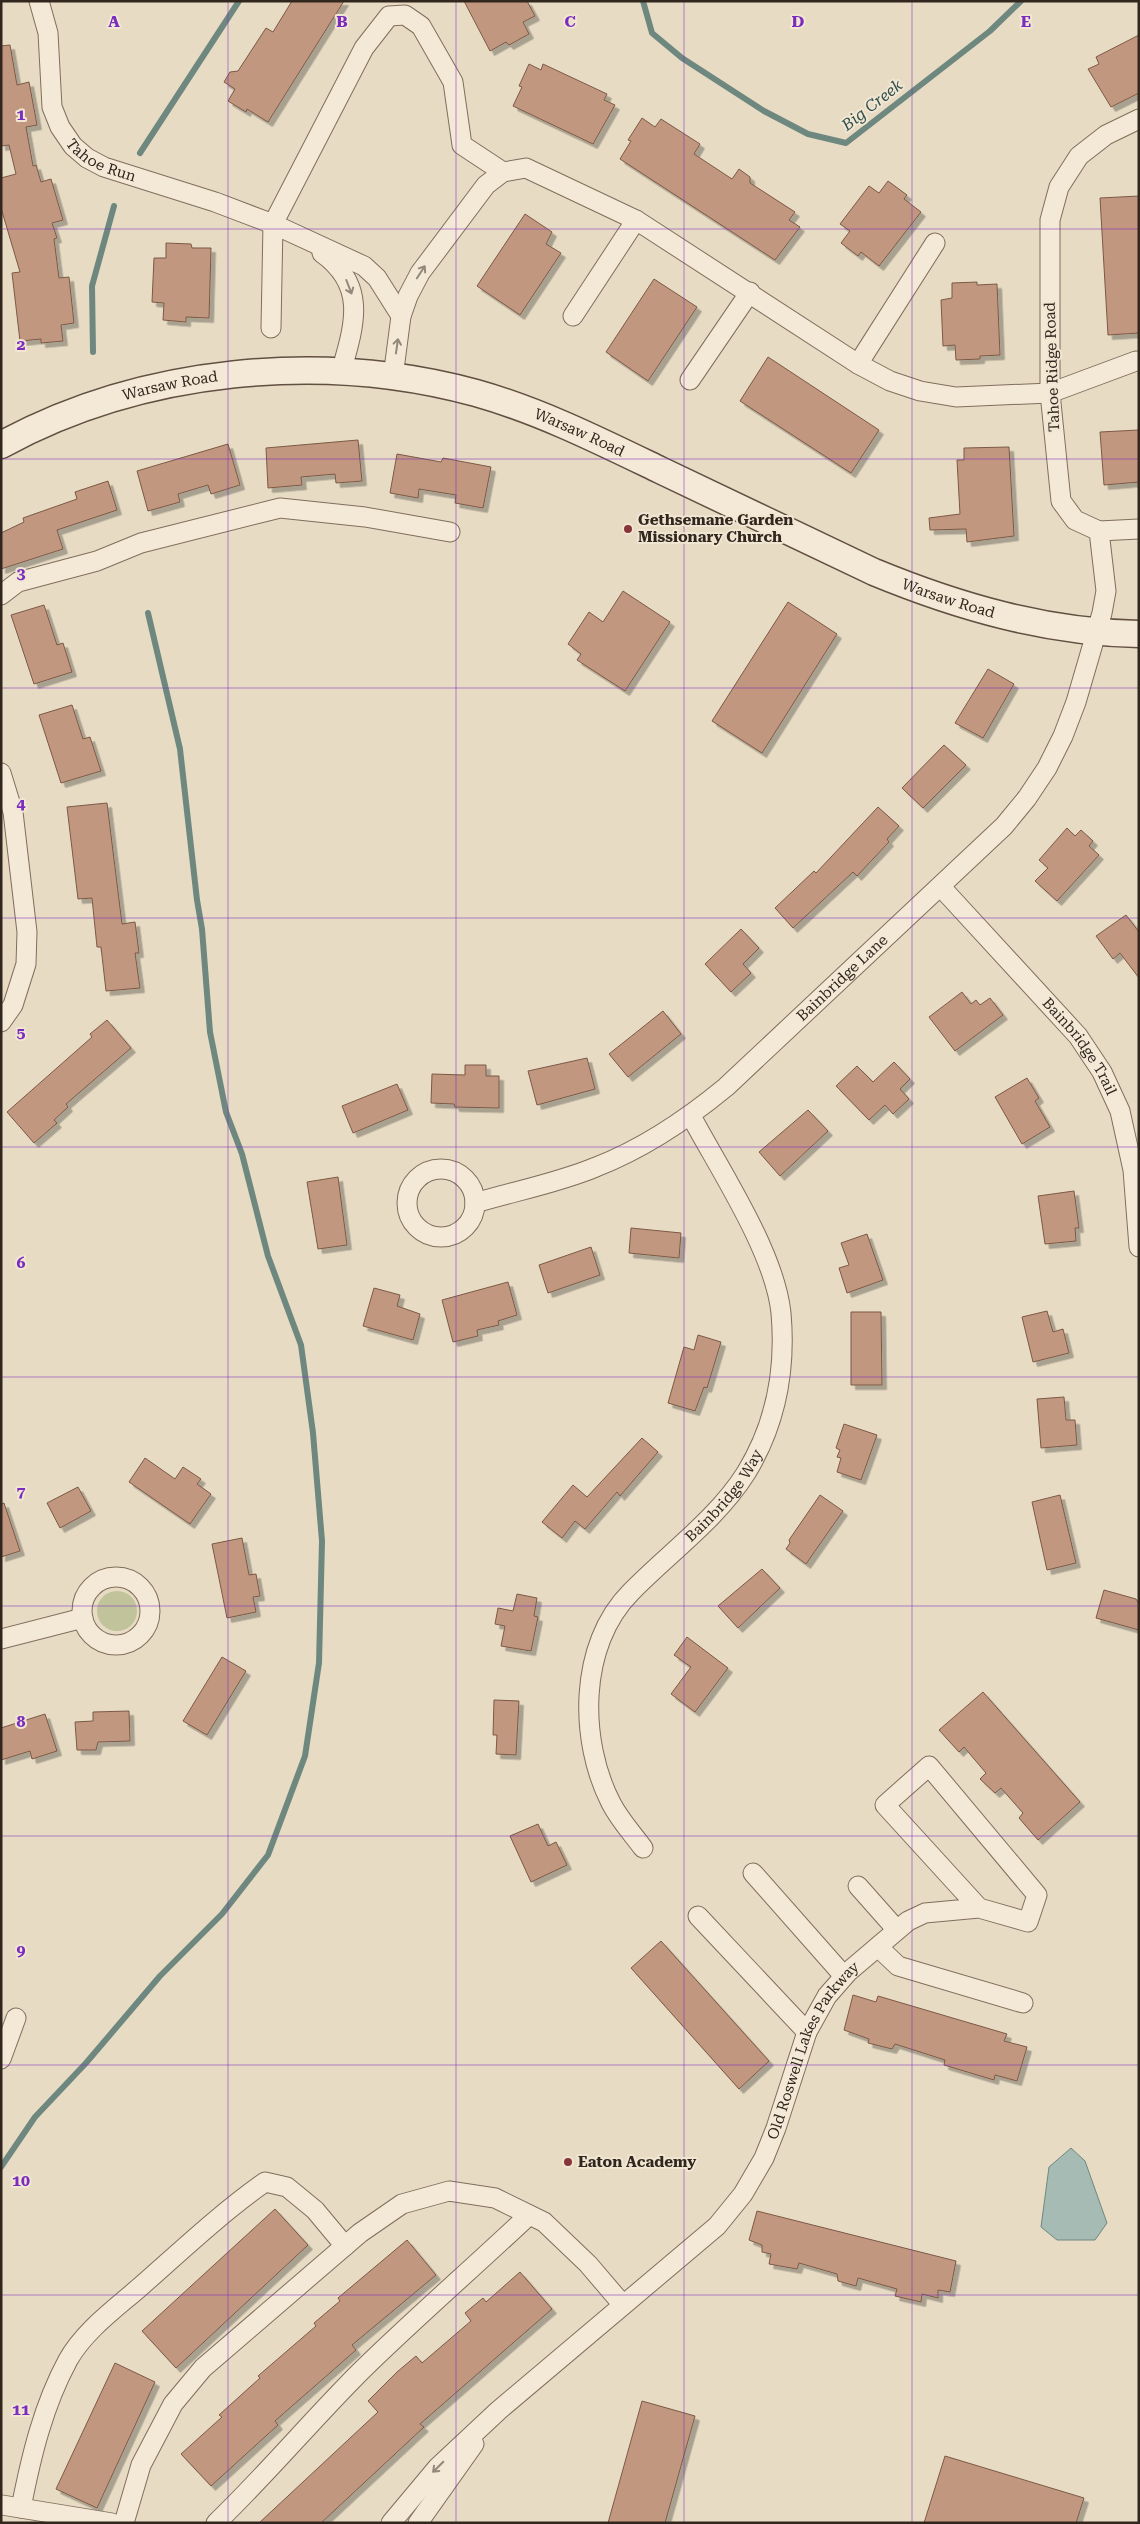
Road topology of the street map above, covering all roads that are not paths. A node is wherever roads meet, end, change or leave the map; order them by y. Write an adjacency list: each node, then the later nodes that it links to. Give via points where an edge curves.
1 (39, 1): 5 (street, Tahoe Run, via 48,33 52,107 60,128 73,146 104,167)
2 (1139, 119): 16 (street, Tahoe Ridge Road, via 1106,135 1080,156 1059,187 1050,220)
3 (503, 172): 4 (street, via 526,168); 5 (street, via 462,145 453,82 421,26 406,15 389,16 364,48); 8 (street, one-way to 3, via 420,273 486,185)
4 (636, 220): 7 (street); 9 (street)
5 (274, 224): 8 (street, Tahoe Run, via 364,266 377,278); 10 (street); 13 (street, Tahoe Run, one-way to 13, via 324,254 346,280 353,298 355,321)
6 (935, 242): 12 (street)
7 (750, 292): 12 (street); 15 (street)
8 (401, 316): 14 (street, one-way to 8)
9 (573, 316)
10 (271, 328)
11 (1136, 361): 16 (street)
12 (858, 364): 16 (street, via 897,384 956,397)
13 (341, 372): 14 (street, Warsaw Road); 17 (street, Warsaw Road, via 229,375 173,384 64,416)
14 (393, 377): 22 (street, Warsaw Road, via 475,393 555,419 874,572 928,594 1009,618)
15 (690, 380)
16 (1050, 393): 19 (street, Tahoe Ridge Road, via 1061,501 1075,520)
17 (1, 445)
18 (1139, 529): 19 (street)
19 (1099, 531): 22 (street, via 1106,590)
20 (450, 532): 21 (street, via 365,516 280,508 141,543 97,561 18,582)
21 (1, 595)
22 (1096, 633): 23 (street, Warsaw Road); 25 (street, Bainbridge Lane, via 1076,702 1046,768 1004,826)
23 (1139, 634)
24 (1, 773): 26 (street, via 13,812 27,932 26,964 13,1005)
25 (941, 887): 27 (street, Bainbridge Lane, via 726,1088); 29 (street, Bainbridge Trail, via 1078,1036 1102,1072 1120,1111 1133,1170)
26 (1, 1022)
27 (691, 1116): 28 (street, Bainbridge Lane, via 645,1145 595,1168); 32 (street, Bainbridge Way, via 768,1263 781,1310 783,1363 772,1419 746,1474 715,1512 628,1594 608,1624 594,1660 587,1709 594,1758 612,1804)
28 (475, 1203)
29 (1139, 1247)
30 (83, 1618): 31 (street)
31 (1, 1638)
32 (643, 1848)
33 (754, 1873): 39 (street)
34 (858, 1886): 37 (street)
35 (979, 1908): 35 (street, Old Roswell Lakes Parkway, via 1028,1922 1037,1895 929,1766 885,1806); 37 (street, Old Roswell Lakes Parkway, via 925,1913)
36 (698, 1916): 42 (street)
37 (898, 1930): 38 (street, Old Roswell Lakes Parkway)
38 (878, 1947): 39 (street, Old Roswell Lakes Parkway); 40 (street, via 898,1966)
39 (844, 1976): 42 (street, Old Roswell Lakes Parkway, via 827,1996)
40 (1022, 2002)
41 (16, 2018): 43 (street)
42 (807, 2032): 46 (street, Old Roswell Lakes Parkway, via 776,2128 764,2158 743,2194 717,2226)
43 (1, 2059)
44 (529, 2215): 45 (street, via 494,2198 449,2191 402,2204); 46 (street, via 544,2222 582,2258); 52 (street, via 361,2371)
45 (345, 2246): 49 (street, via 315,2210 287,2187 265,2182 238,2201 95,2327 69,2358 48,2400); 51 (street, via 203,2368 173,2404 141,2466)
46 (623, 2305): 47 (street, Old Roswell Lakes Parkway)
47 (499, 2410): 53 (street, Old Roswell Lakes Parkway, one-way to 53, via 437,2468); 54 (street, Old Roswell Lakes Parkway)
48 (2, 2505): 49 (street)
49 (21, 2508): 50 (street)
50 (112, 2523)
51 (124, 2523)
52 (216, 2523)
53 (391, 2523)
54 (418, 2523)

